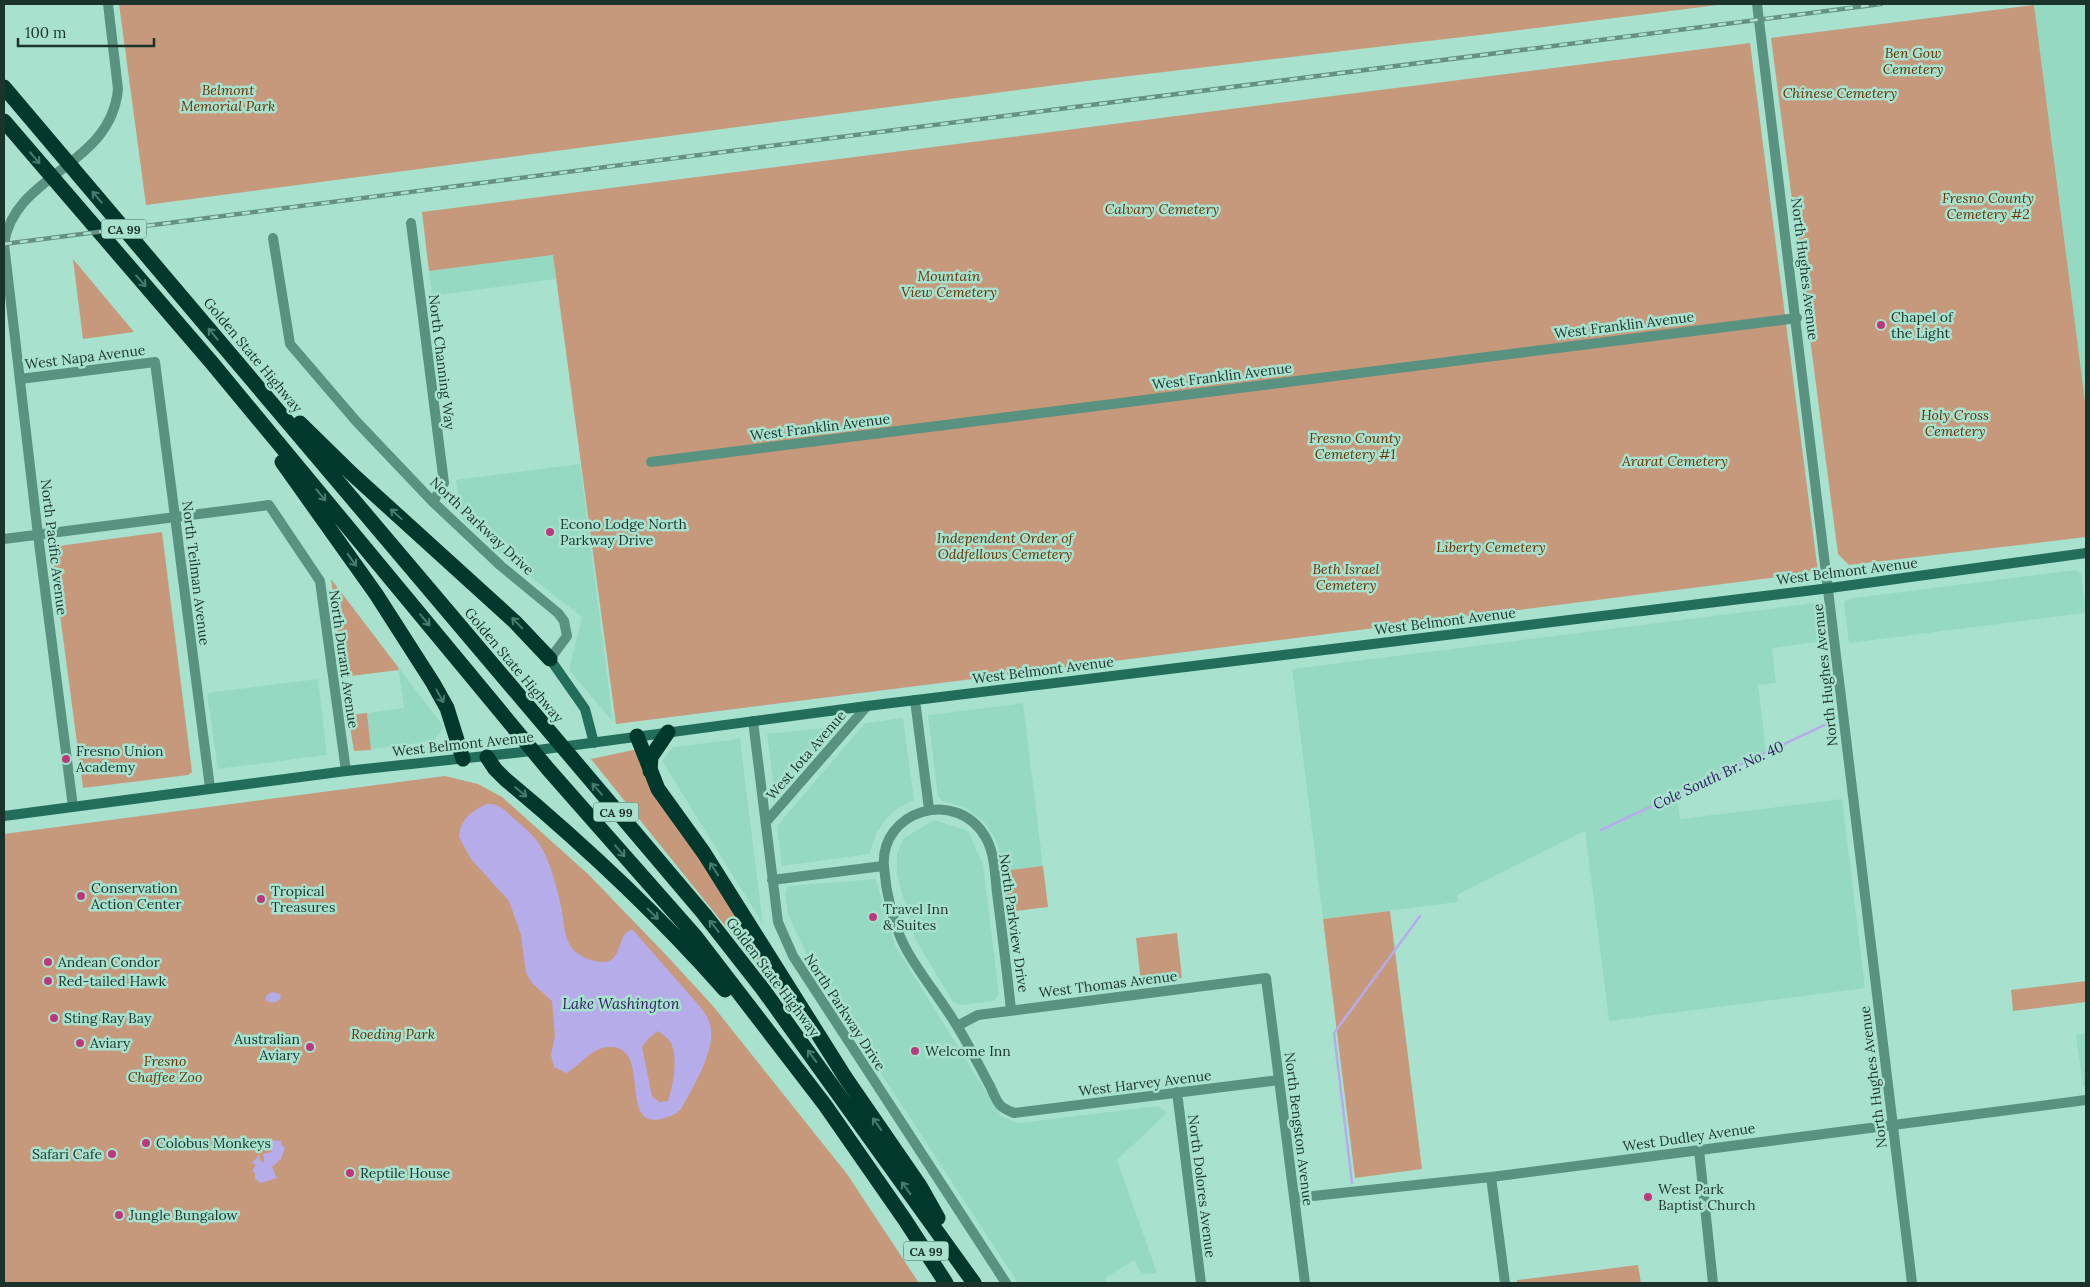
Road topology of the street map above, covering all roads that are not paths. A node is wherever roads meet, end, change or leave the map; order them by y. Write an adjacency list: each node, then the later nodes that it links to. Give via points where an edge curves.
1 (108, 4): 7 (street, via 117,100 106,128 92,144 30,196 15,214 4,244)
2 (1757, 4): 8 (street, North Hughes Avenue)
3 (4, 87): 11 (highway, Golden State Highway / CA 99, one-way to 3)
4 (4, 121): 10 (highway, CA 99, one-way to 10)
5 (411, 223): 14 (street, North Channing Way, via 444,483)
6 (273, 238): 14 (street, North Parkway Drive, via 290,344 356,421)
7 (5, 260): 12 (street, North Pacific Avenue)
8 (1797, 318): 13 (street, West Franklin Avenue); 19 (street, North Hughes Avenue)
9 (154, 362): 12 (street, West Napa Avenue); 15 (street, North Teilman Avenue)
10 (212, 363): 28 (highway, one-way to 28, via 376,594 433,683 446,708); 41 (highway, CA 99, one-way to 41, via 548,769 696,937)
11 (245, 371): 20 (highway, one-way to 11, via 515,622 351,473); 50 (highway, Golden State Highway / CA 99, one-way to 11, via 762,988 710,922)
12 (20, 379): 16 (street, North Pacific Avenue)
13 (651, 462)
14 (433, 502): 20 (street, North Parkway Drive, via 564,621 567,636)
15 (175, 517): 16 (street); 29 (street, North Durant Avenue, via 269,505 320,581); 31 (street, North Teilman Avenue)
16 (38, 535): 17 (street); 32 (street, North Pacific Avenue)
17 (4, 539)
18 (2086, 553): 19 (main road, West Belmont Avenue)
19 (1830, 588): 21 (main road, West Belmont Avenue); 45 (street, North Hughes Avenue)
20 (550, 659): 26 (main road, via 585,709)
21 (915, 700): 22 (main road, West Belmont Avenue); 33 (street)
22 (868, 706): 23 (main road, West Belmont Avenue); 35 (street, West Iota Avenue)
23 (753, 721): 24 (main road, West Belmont Avenue); 35 (street, North Parkway Drive)
24 (668, 732): 25 (main road, West Belmont Avenue); 30 (highway, via 652,757)
25 (637, 736): 26 (main road, West Belmont Avenue); 30 (highway)
26 (594, 743): 27 (main road, West Belmont Avenue)
27 (487, 757): 28 (main road, West Belmont Avenue); 41 (highway, one-way to 41, via 505,779 608,868 686,946 736,1002)
28 (463, 759): 29 (main road, West Belmont Avenue)
29 (346, 771): 31 (main road, West Belmont Avenue)
30 (650, 772): 50 (highway, one-way to 30, via 920,1186 844,1078 709,860 658,789)
31 (210, 788): 32 (main road, West Belmont Avenue)
32 (73, 807): 34 (main road, West Belmont Avenue)
33 (929, 809): 36 (street, via 911,817 894,832 885,851); 39 (street, North Parkview Drive, via 944,809 964,816 982,831 989,844)
34 (4, 816)
35 (766, 822): 37 (street, North Parkway Drive)
36 (884, 866): 37 (street); 40 (street, via 892,908 904,945)
37 (772, 880): 54 (street, North Parkway Drive, via 778,922 793,956)
38 (1266, 978): 39 (street, West Thomas Avenue); 42 (street, North Bengston Avenue)
39 (1011, 1010): 40 (street, West Thomas Avenue, via 978,1015)
40 (957, 1026): 43 (street, West Harvey Avenue, via 1001,1105 1014,1113)
41 (772, 1035): 49 (highway, CA 99)
42 (1279, 1080): 43 (street, West Harvey Avenue); 48 (street, North Bengston Avenue)
43 (1177, 1092): 55 (street, North Dolores Avenue)
44 (2086, 1100): 45 (street, West Dudley Avenue)
45 (1892, 1124): 46 (street, West Dudley Avenue); 59 (street, North Hughes Avenue)
46 (1699, 1150): 47 (street, West Dudley Avenue); 58 (street)
47 (1491, 1177): 48 (street, West Dudley Avenue); 57 (street)
48 (1294, 1198): 56 (street, North Bengston Avenue)
49 (905, 1220): 51 (highway); 52 (highway, CA 99)
50 (966, 1270): 53 (highway, Golden State Highway / CA 99)
51 (939, 1283)
52 (946, 1283)
53 (974, 1283)
54 (1006, 1283)
55 (1201, 1283)
56 (1305, 1283)
57 (1505, 1283)
58 (1713, 1283)
59 (1912, 1283)

